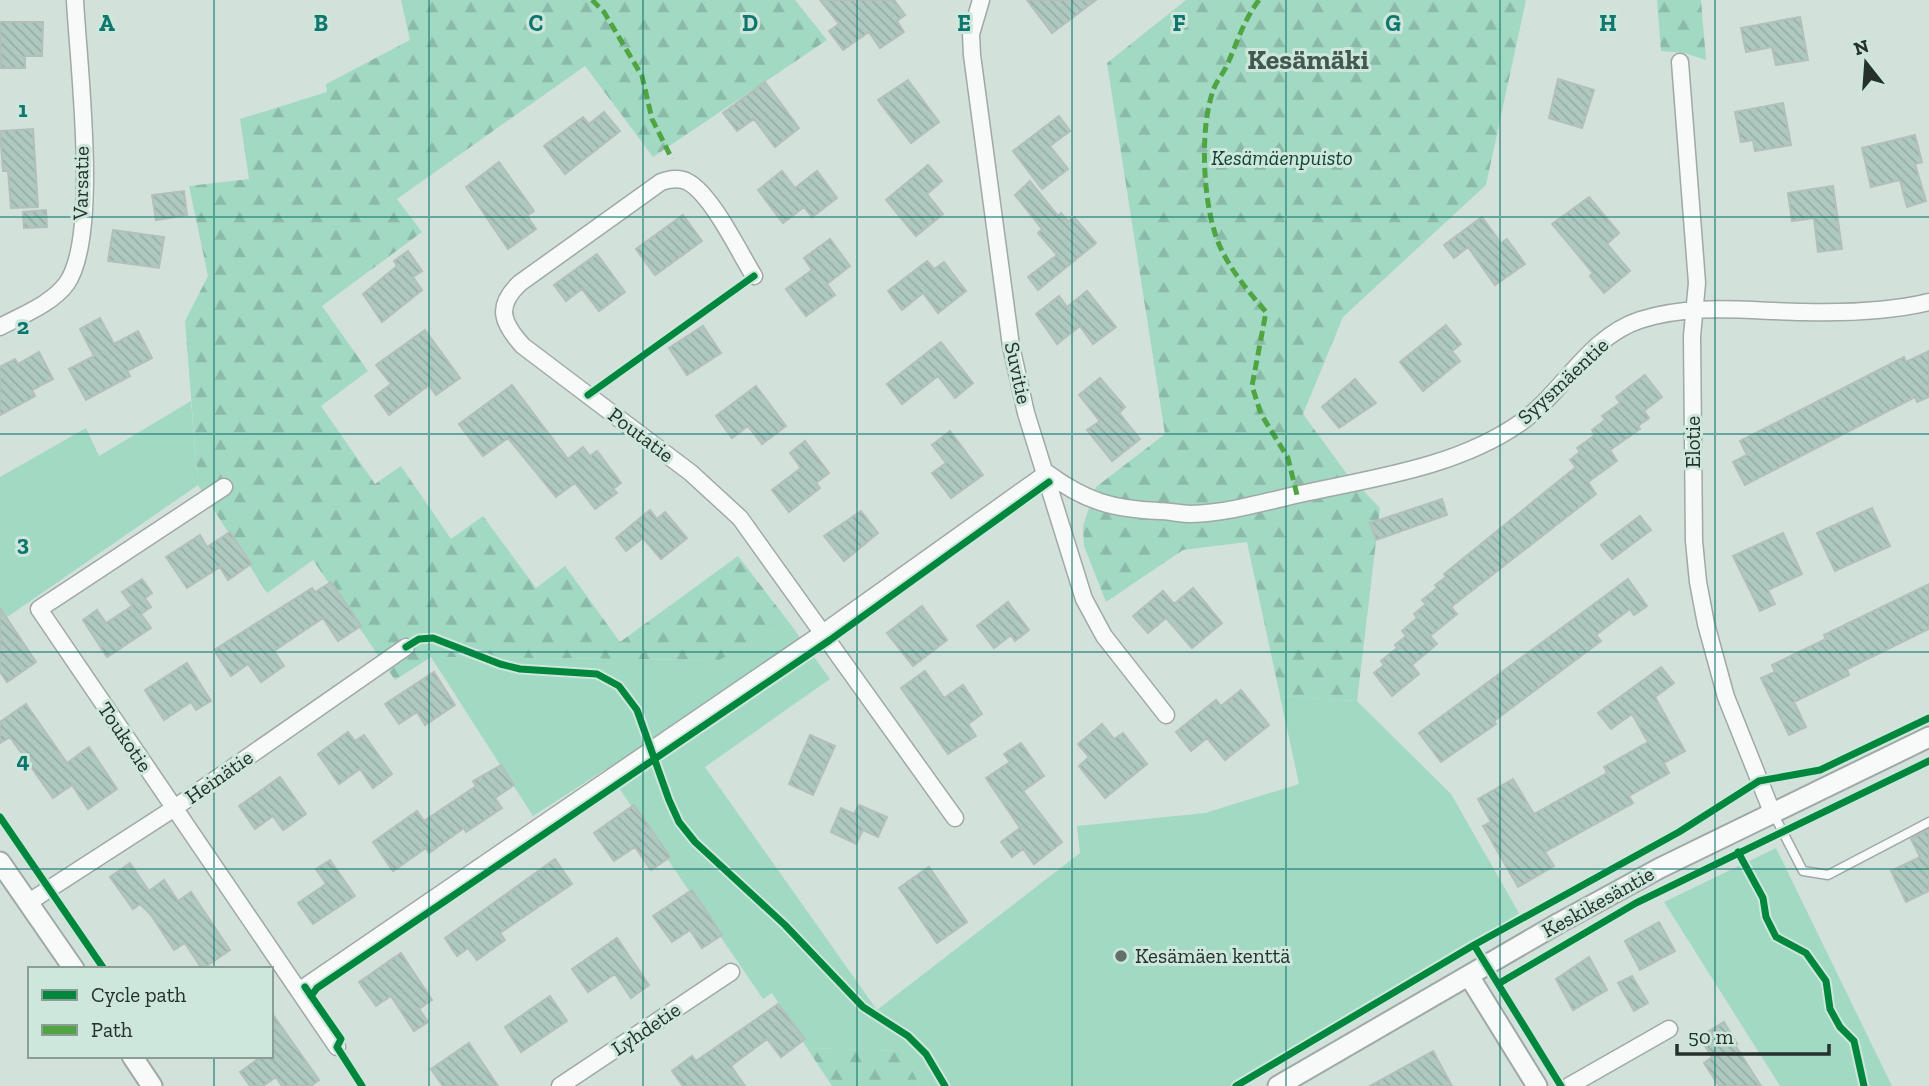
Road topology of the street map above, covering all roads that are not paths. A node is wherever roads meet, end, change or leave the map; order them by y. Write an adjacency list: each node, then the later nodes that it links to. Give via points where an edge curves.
1 (75, 0): 8 (street, Varsatie, via 84,179 80,242 67,282 39,307)
2 (965, 0): 3 (street)
3 (978, 7): 9 (street, Suvitie, via 971,34 973,66 1011,346 1026,413)
4 (1680, 62): 7 (street, Elotie, via 1697,283)
5 (754, 276): 11 (street, Poutatie, via 704,197 685,180 672,178 520,283 504,303 504,315 523,346 724,502)
6 (1929, 302): 7 (street, Syysmäentie, via 1838,312)
7 (1695, 308): 9 (street, Syysmäentie, via 1637,321 1619,330 1521,422 1472,450 1435,463 1244,507 1190,514 1122,508 1085,499); 16 (street, Elotie, via 1693,496 1698,582 1726,697)
8 (0, 327)
9 (1047, 473): 11 (street); 13 (street, Suvitie, via 1077,579 1093,616)
10 (224, 487): 15 (street, Toukotie, via 39,609)
11 (824, 632): 17 (street, Poutatie); 24 (street)
12 (406, 647): 15 (street, Heinätie)
13 (1166, 715)
14 (1929, 737): 16 (street, Keskikesäntie)
15 (173, 809): 20 (street, Heinätie); 24 (street, Toukotie)
16 (1772, 812): 18 (lane, via 1803,872 1828,875); 23 (street, Keskikesäntie, via 1615,892)
17 (955, 818)
18 (1929, 822)
19 (0, 862): 20 (street)
20 (29, 902): 21 (street)
21 (73, 967)
22 (731, 972): 29 (street, Lyhdetie)
23 (1469, 976): 30 (street, Keskikesäntie); 31 (street)
24 (300, 990): 26 (street, Toukotie)
25 (1669, 1030): 32 (street)
26 (337, 1047)
27 (133, 1058): 28 (street)
28 (152, 1086)
29 (560, 1086)
30 (1278, 1086)
31 (1537, 1086)
32 (1569, 1086)

